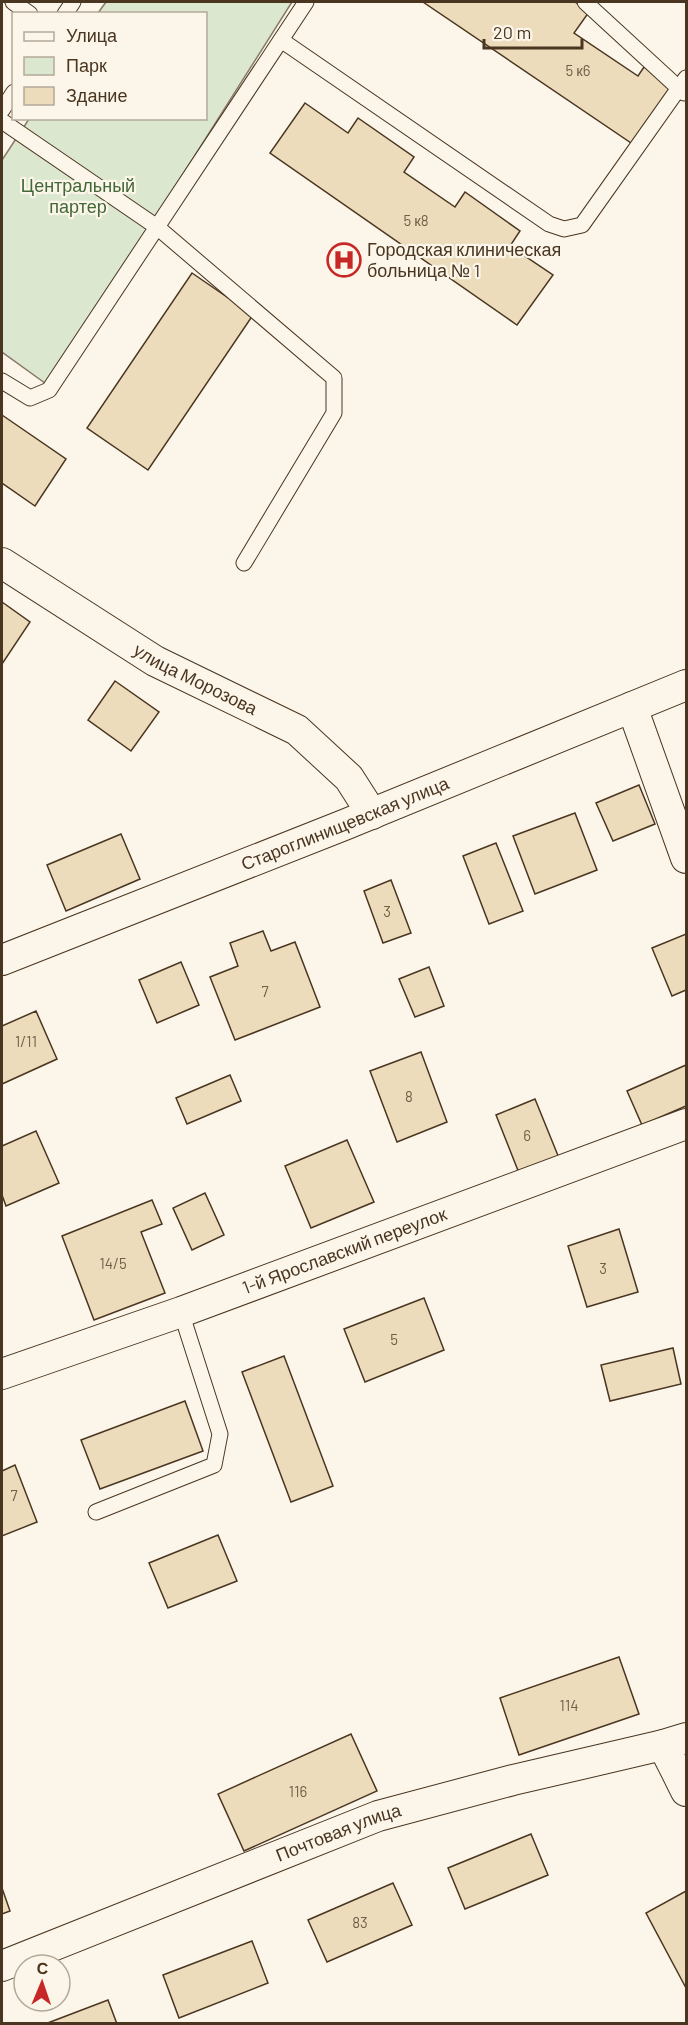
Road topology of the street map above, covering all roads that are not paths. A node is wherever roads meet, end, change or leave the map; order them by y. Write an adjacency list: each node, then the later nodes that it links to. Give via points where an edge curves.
1 (13, 2): 4 (lane)
2 (306, 2): 5 (lane)
3 (585, 2): 6 (lane)
4 (27, 12)
5 (281, 40): 6 (lane, via 549,224 564,229 582,225); 10 (lane)
6 (684, 87)
7 (12, 95): 8 (lane)
8 (2, 110)
9 (2, 121): 10 (lane)
10 (157, 227): 11 (lane, via 49,390 30,398); 12 (lane, via 334,378 334,413)
11 (2, 381)
12 (244, 562)
13 (2, 563): 16 (street, улица Морозова, via 155,661 297,730 349,778)
14 (687, 686): 15 (street, Староглинищевская улица)
15 (632, 707): 16 (street, Староглинищевская улица); 17 (street)
16 (372, 814): 18 (street, Староглинищевская улица)
17 (687, 858)
18 (2, 960)
19 (687, 1124): 20 (street, 1-й Ярославский переулок)
20 (181, 1312): 21 (street, 1-й Ярославский переулок); 22 (lane, via 220,1434 214,1465)
21 (2, 1372)
22 (96, 1512)
23 (675, 1742): 24 (street); 25 (street, Почтовая улица, via 378,1816)
24 (687, 1791)
25 (2, 1966)

